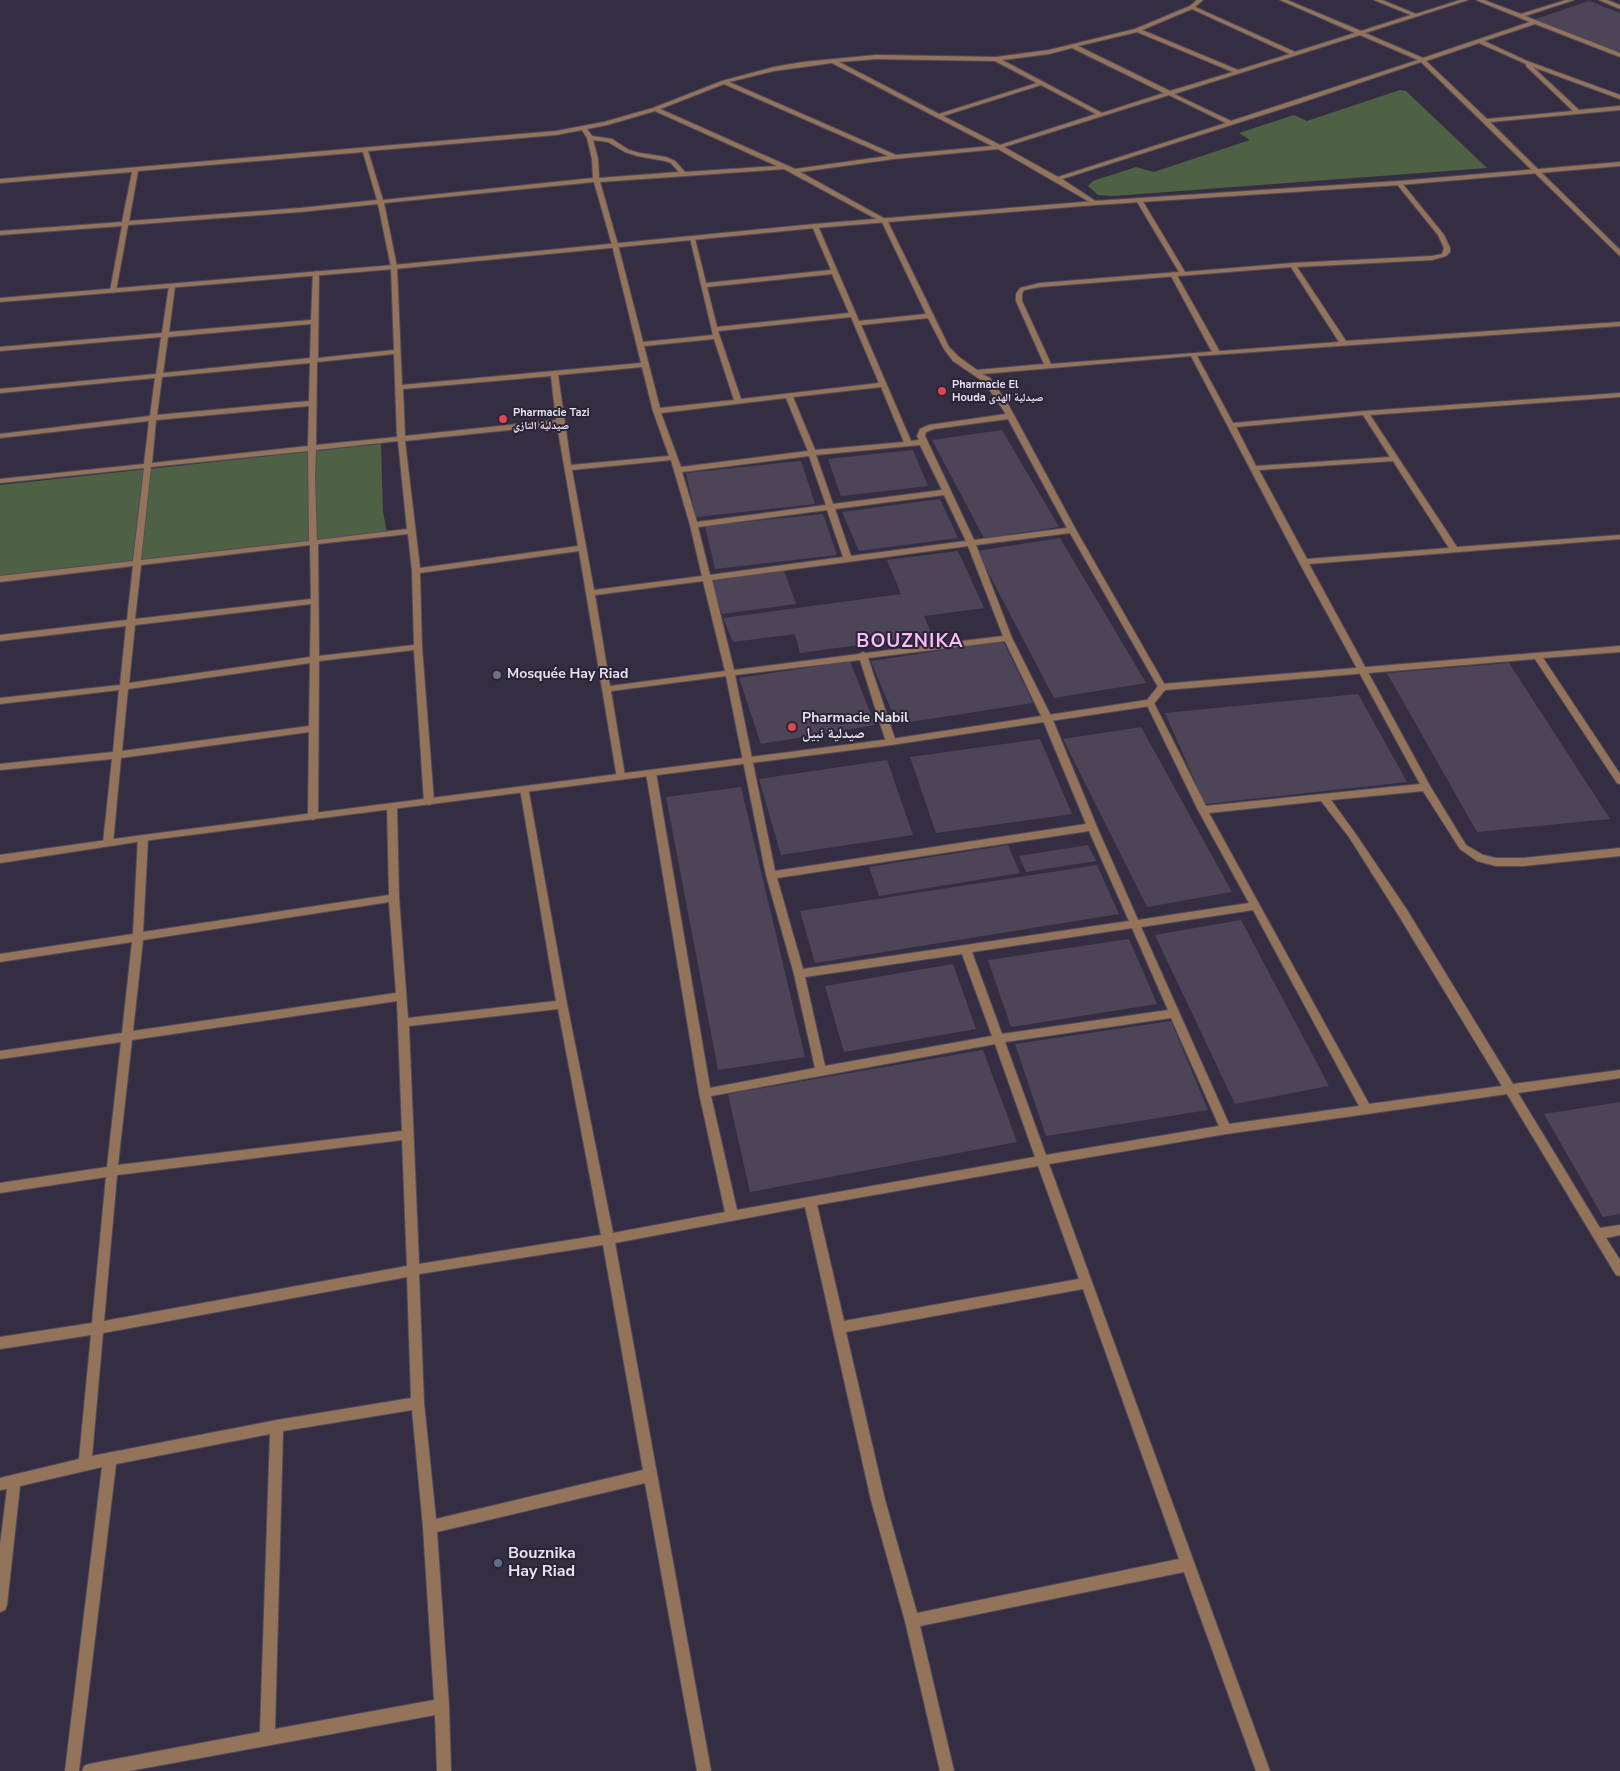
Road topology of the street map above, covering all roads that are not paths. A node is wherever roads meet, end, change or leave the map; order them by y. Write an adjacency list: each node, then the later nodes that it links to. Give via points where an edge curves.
1 (1200, 0): 8 (street)
2 (1283, 0): 14 (street)
3 (1377, 0): 10 (street)
4 (1465, 0): 10 (street)
5 (1480, 0): 11 (street)
6 (1571, 0): 11 (street)
7 (1602, 0): 9 (street)
8 (1192, 7): 13 (street); 17 (street)
9 (1620, 7)
10 (1415, 15): 14 (street)
11 (1521, 16): 12 (street)
12 (1535, 22): 15 (street); 18 (street)
13 (1137, 30): 16 (street); 23 (street)
14 (1359, 32): 17 (street); 20 (street)
15 (1478, 40): 20 (street); 22 (street)
16 (1073, 46): 19 (street); 26 (street)
17 (1293, 53): 23 (street)
18 (1620, 54)
19 (996, 59): 21 (street, via 876,57); 25 (street)
20 (1421, 59): 33 (street); 34 (street)
21 (832, 61): 24 (street, via 774,69); 32 (street)
22 (1525, 62): 27 (street); 30 (street)
23 (1236, 71): 26 (street)
24 (724, 82): 29 (street); 39 (street)
25 (1041, 83): 31 (street); 32 (street)
26 (1167, 93): 31 (street); 34 (street)
27 (1620, 96)
28 (1620, 108): 30 (street)
29 (655, 109): 35 (street); 41 (street)
30 (1578, 112): 33 (street)
31 (1100, 114): 37 (street)
32 (938, 116): 37 (street)
33 (1486, 121): 44 (street)
34 (1230, 124): 46 (street)
35 (584, 128): 36 (street); 38 (street, via 522,137)
36 (590, 138): 45 (street, via 610,140 633,154 666,159); 47 (street)
37 (999, 147): 39 (street); 46 (street)
38 (365, 150): 42 (street); 51 (street)
39 (894, 157): 43 (street)
40 (1620, 164): 44 (street)
41 (785, 167): 43 (street); 45 (street)
42 (135, 169): 48 (street); 54 (street)
43 (794, 171): 53 (street)
44 (1538, 171): 49 (street); 59 (street)
45 (684, 175): 47 (street)
46 (1057, 179): 52 (street)
47 (596, 180): 51 (street); 58 (street)
48 (0, 181)
49 (1400, 183): 50 (street); 60 (street, via 1440,235 1447,248 1444,255)
50 (1139, 200): 52 (street); 65 (street)
51 (380, 201): 54 (street); 61 (street)
52 (1095, 203): 53 (street)
53 (885, 221): 55 (street); 71 (street)
54 (126, 224): 56 (street); 68 (street)
55 (815, 226): 57 (street); 62 (street)
56 (0, 233)
57 (692, 238): 58 (street); 66 (street)
58 (615, 245): 61 (street); 78 (street)
59 (1620, 254)
60 (1293, 265): 65 (street); 79 (street)
61 (394, 267): 63 (street); 81 (street)
62 (834, 272): 66 (street); 70 (street)
63 (316, 273): 67 (street); 72 (street)
64 (1173, 274): 65 (street); 82 (street); 86 (street, via 1040,284 1022,289 1019,301)
65 (1183, 274)
66 (704, 285): 75 (street)
67 (172, 286): 68 (street); 76 (street)
68 (113, 291): 69 (street)
69 (0, 300)
70 (853, 315): 73 (street); 75 (street)
71 (930, 316): 73 (street); 88 (street, via 946,348 956,359)
72 (315, 322): 76 (street); 84 (street)
73 (857, 323): 90 (street)
74 (1620, 324): 79 (street)
75 (714, 328): 77 (street)
76 (166, 334): 80 (street); 89 (street)
77 (716, 336): 78 (street); 95 (street)
78 (640, 344): 85 (street)
79 (1344, 344): 82 (street)
80 (0, 349)
81 (398, 352): 84 (street); 91 (street)
82 (1216, 352): 83 (street)
83 (1193, 354): 86 (street); 102 (street)
84 (315, 360): 89 (street); 96 (street)
85 (645, 365): 87 (street); 97 (street)
86 (1048, 365): 88 (street)
87 (554, 372): 91 (street); 101 (street)
88 (977, 372): 99 (street, via 996,391)
89 (158, 375): 92 (street); 100 (street)
90 (882, 385): 94 (street); 106 (street)
91 (399, 387): 104 (street)
92 (0, 391)
93 (1620, 395): 98 (street)
94 (789, 396): 95 (street); 108 (street)
95 (738, 402): 97 (street)
96 (313, 403): 100 (street); 107 (street)
97 (657, 410): 109 (street)
98 (1365, 412): 102 (street); 110 (street)
99 (1011, 416): 105 (street, via 932,427 923,431); 119 (street)
100 (153, 418): 103 (street); 111 (street)
101 (560, 422): 104 (street); 112 (street)
102 (1231, 424): 113 (street)
103 (0, 436)
104 (402, 437): 107 (street); 120 (street)
105 (923, 442): 106 (street); 116 (street)
106 (908, 443): 108 (street)
107 (312, 447): 111 (street); 122 (street)
108 (812, 453): 114 (street); 117 (street)
109 (673, 458): 112 (street); 114 (street)
110 (1395, 459): 113 (street); 125 (street)
111 (148, 465): 115 (street); 128 (street)
112 (568, 468): 124 (street)
113 (1254, 468): 127 (street)
114 (678, 470): 118 (street)
115 (0, 481)
116 (947, 492): 117 (street); 123 (street)
117 (829, 507): 118 (street); 126 (street)
118 (694, 525): 130 (street)
119 (1072, 530): 123 (street); 145 (street)
120 (412, 531): 122 (street); 129 (street)
121 (1620, 537): 125 (street)
122 (312, 542): 128 (street); 133 (street)
123 (970, 544): 126 (street); 136 (street)
124 (583, 548): 129 (street); 132 (street)
125 (1454, 549): 127 (street)
126 (847, 558): 130 (street)
127 (1303, 562): 142 (street)
128 (138, 563): 131 (street); 134 (street)
129 (416, 571): 137 (street)
130 (706, 577): 132 (street); 143 (street)
131 (0, 579)
132 (590, 593): 146 (street)
133 (314, 601): 134 (street); 141 (street)
134 (132, 622): 135 (street); 144 (street)
135 (0, 638)
136 (1008, 638): 139 (street); 149 (street)
137 (418, 647): 141 (street); 161 (street)
138 (1620, 649): 140 (street)
139 (863, 655): 143 (street); 151 (street)
140 (1537, 656): 142 (street); 157 (street)
141 (315, 659): 144 (street); 150 (street)
142 (1362, 670): 145 (street); 158 (street)
143 (730, 672): 146 (street); 153 (street)
144 (124, 687): 147 (street); 152 (street)
145 (1162, 687): 148 (street)
146 (605, 689): 156 (street)
147 (0, 701)
148 (1150, 703): 149 (street); 163 (street)
149 (1047, 718): 151 (street); 165 (street)
150 (315, 728): 152 (street); 164 (street)
151 (892, 742): 153 (street)
152 (117, 755): 154 (street); 167 (street)
153 (749, 760): 155 (street); 170 (street)
154 (0, 767)
155 (651, 773): 156 (street); 188 (street)
156 (620, 776): 159 (street)
157 (1620, 781)
158 (1426, 787): 160 (street); 168 (street, via 1463,847 1480,858 1496,862 1523,862)
159 (525, 789): 161 (street); 179 (street)
160 (1324, 798): 163 (street); 187 (street, via 1404,913)
161 (429, 802): 162 (street)
162 (392, 807): 164 (street); 171 (street)
163 (1202, 810): 172 (street)
164 (313, 816): 166 (street)
165 (1092, 827): 170 (street); 173 (street)
166 (144, 838): 167 (street); 174 (street)
167 (108, 843): 169 (street)
168 (1620, 852)
169 (0, 858)
170 (771, 875): 177 (street)
171 (394, 898): 174 (street); 178 (street)
172 (1256, 906): 173 (street); 189 (street)
173 (1135, 925): 175 (street); 180 (street)
174 (138, 937): 176 (street); 182 (street)
175 (966, 950): 177 (street); 183 (street)
176 (0, 958)
177 (799, 974): 185 (street)
178 (402, 996): 181 (street); 182 (street)
179 (562, 1004): 181 (street); 199 (street)
180 (1174, 1013): 183 (street); 190 (street)
181 (402, 1023): 191 (street)
182 (126, 1036): 184 (street); 193 (street)
183 (999, 1039): 185 (street); 192 (street)
184 (0, 1055)
185 (821, 1072): 188 (street)
186 (1620, 1074): 187 (street)
187 (1511, 1090): 189 (street); 198 (street)
188 (705, 1093): 196 (street)
189 (1366, 1109): 190 (street)
190 (1226, 1129): 192 (street)
191 (407, 1135): 193 (street); 200 (street)
192 (1043, 1161): 195 (street); 202 (street)
193 (112, 1171): 194 (street); 203 (street)
194 (0, 1188)
195 (810, 1201): 196 (street); 204 (street)
196 (732, 1216): 199 (street)
197 (1620, 1230): 198 (street)
198 (1597, 1234): 201 (street)
199 (608, 1239): 200 (street); 210 (street)
200 (413, 1270): 203 (street); 206 (street)
201 (1620, 1271)
202 (1087, 1283): 204 (street); 214 (street)
203 (96, 1328): 205 (street); 209 (street)
204 (838, 1328): 216 (street, via 878,1500)
205 (0, 1343)
206 (418, 1403): 207 (street); 213 (street)
207 (277, 1426): 208 (street); 218 (street)
208 (110, 1459): 209 (street); 219 (street)
209 (85, 1464): 211 (street)
210 (650, 1475): 213 (street); 222 (street)
211 (14, 1482): 212 (street); 215 (street)
212 (0, 1484)
213 (430, 1527): 217 (street)
214 (1189, 1564): 216 (street); 224 (street)
215 (0, 1605)
216 (912, 1621): 223 (street)
217 (442, 1706): 218 (street); 221 (street)
218 (267, 1738): 220 (street)
219 (72, 1771)
220 (89, 1771)
221 (444, 1771)
222 (704, 1771)
223 (947, 1771)
224 (1263, 1771)

